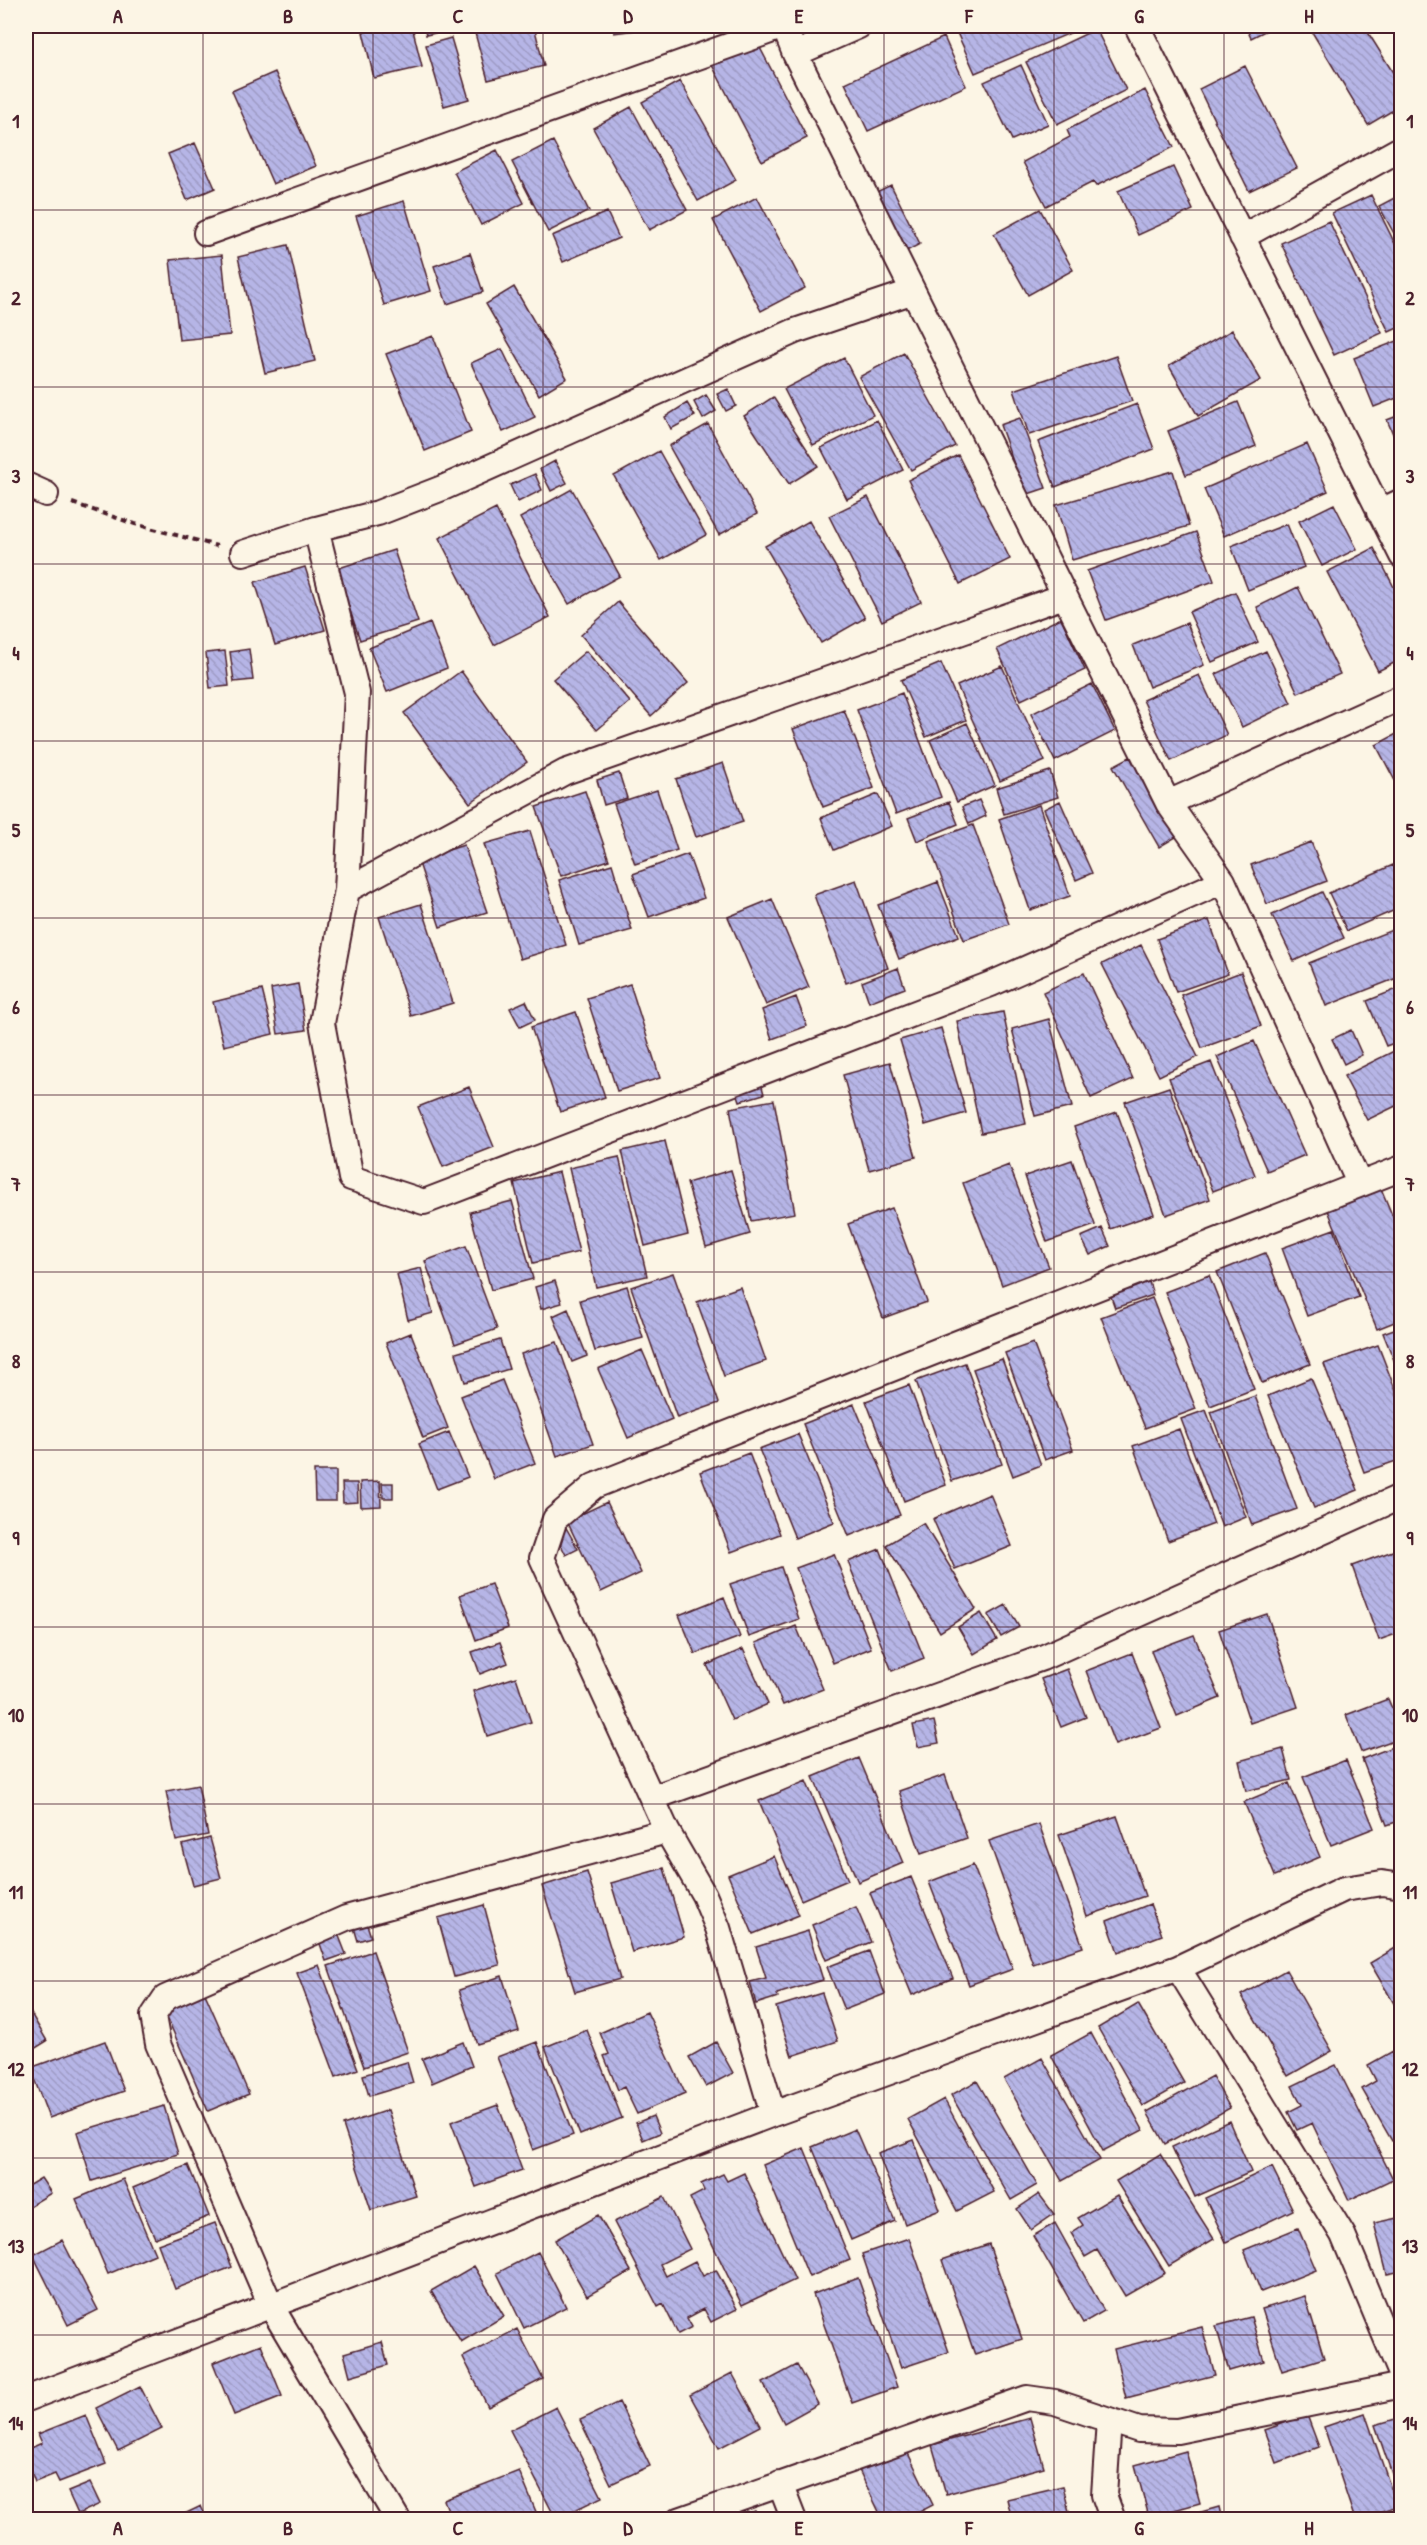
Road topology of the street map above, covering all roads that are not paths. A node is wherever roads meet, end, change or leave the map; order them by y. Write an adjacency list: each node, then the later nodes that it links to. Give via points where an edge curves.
1 (784, 26): 4 (street); 6 (street)
2 (859, 26): 4 (street)
3 (1137, 26): 7 (street)
4 (795, 54): 8 (street)
5 (1401, 148): 7 (street)
6 (206, 233)
7 (1242, 237): 10 (street)
8 (911, 292): 11 (street, via 795,331 445,487 378,513); 14 (street)
9 (1401, 501): 10 (street)
10 (1379, 512): 13 (street)
11 (316, 529): 12 (street); 18 (street, via 357,693)
12 (243, 553)
13 (1401, 556)
14 (1064, 596): 16 (street); 18 (street, via 565,772)
15 (1401, 697): 16 (street)
16 (1168, 803): 17 (street)
17 (1223, 881): 18 (street, via 991,984 424,1202 351,1178 322,1023); 20 (street)
18 (347, 890)
19 (1401, 1168): 20 (street)
20 (1359, 1183): 22 (street, via 594,1486 555,1519 542,1558)
21 (1401, 1496): 22 (street, via 1042,1658)
22 (652, 1798): 23 (street)
23 (667, 1831): 26 (street, via 718,1928); 27 (street, via 346,1918 165,1998 153,2016 158,2044)
24 (1401, 1886): 25 (street, via 1382,1883 1344,1889)
25 (1178, 1968): 26 (street); 28 (street, via 1343,2235)
26 (773, 2114): 27 (street)
27 (271, 2306): 30 (street); 33 (street)
28 (1401, 2376)
29 (1401, 2385): 31 (street, via 1177,2431 1139,2430)
30 (26, 2399)
31 (1109, 2420): 32 (street, via 1054,2402 1027,2398); 36 (street, via 1104,2495)
32 (780, 2484): 34 (street); 35 (street)
33 (398, 2520)
34 (679, 2520)
35 (794, 2520)
36 (1113, 2520)

